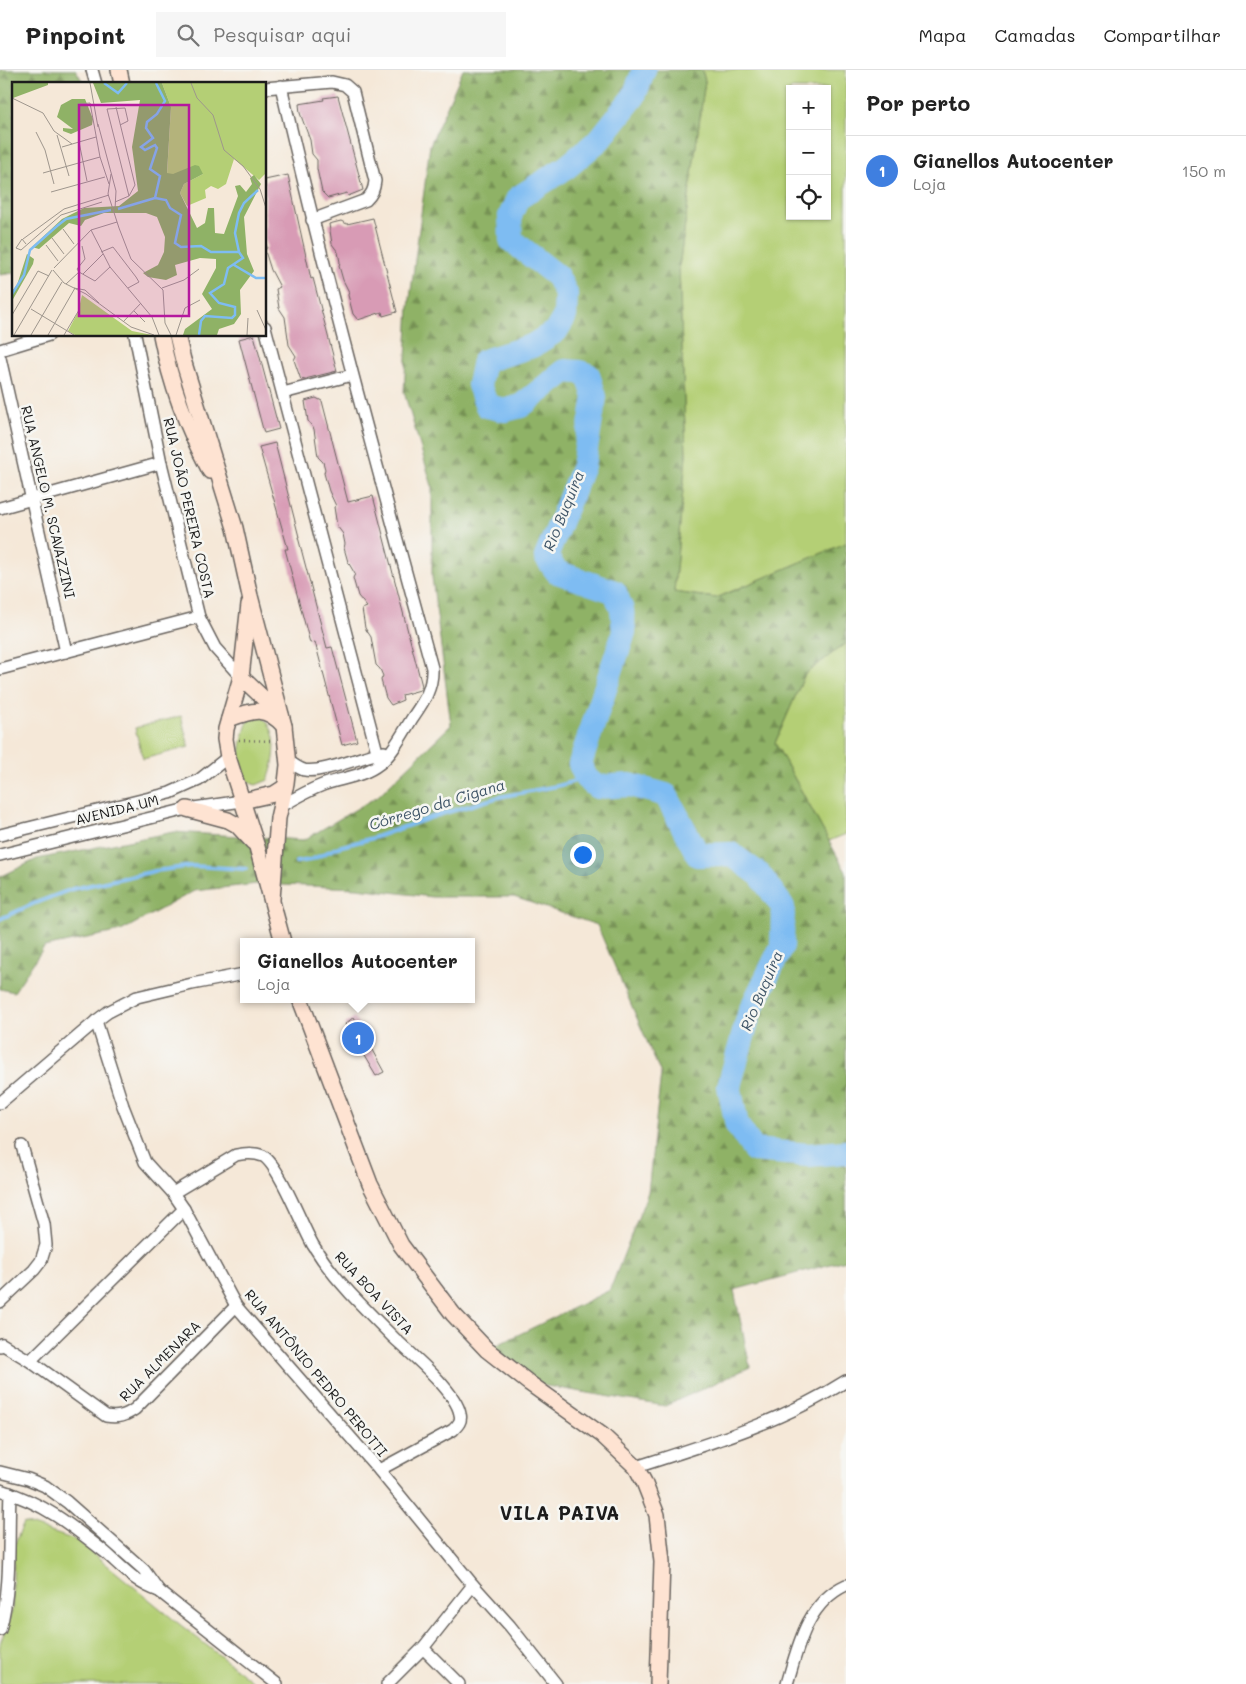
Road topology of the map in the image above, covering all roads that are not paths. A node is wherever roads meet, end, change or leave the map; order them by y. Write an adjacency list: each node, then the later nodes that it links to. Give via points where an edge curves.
1 (281, 86): 2 (street); 3 (street); 3 (street, via 332,82 345,85 353,92 375,182 372,194 366,200)
2 (266, 88)
3 (312, 220): 11 (street)
4 (266, 331): 12 (street)
5 (46, 336): 9 (street)
6 (135, 336): 13 (street, RUA JOÃO PEREIRA COSTA)
7 (161, 336): 15 (main road, via 180,408)
8 (177, 336): 15 (main road)
9 (0, 350)
10 (0, 358): 14 (street, RUA ANGELO M. SCAVAZZINI)
11 (352, 375): 12 (street); 25 (street, via 432,668 432,686 425,700 390,751)
12 (283, 393): 25 (street)
13 (161, 463): 14 (street); 18 (street, RUA JOÃO PEREIRA COSTA)
14 (32, 499): 16 (street); 19 (street, RUA ANGELO M. SCAVAZZINI)
15 (226, 503): 17 (main road, via 241,551)
16 (0, 508)
17 (250, 596): 21 (main road); 23 (main road)
18 (200, 616): 19 (street); 21 (street, RUA JOÃO PEREIRA COSTA, via 215,648)
19 (66, 652): 20 (street)
20 (0, 669)
21 (241, 677): 22 (main road); 23 (main road)
22 (229, 719): 23 (main road, via 262,711); 24 (main road, via 225,739)
23 (283, 720): 26 (main road)
24 (228, 756): 28 (main road); 31 (street, via 200,780 170,793)
25 (379, 758): 26 (street, via 309,770); 29 (street, via 361,773 303,793)
26 (287, 760): 27 (main road)
27 (285, 787): 28 (main road, via 266,797); 29 (main road)
28 (242, 802): 30 (street, AVENIDA UM); 32 (main road)
29 (280, 807): 34 (main road)
30 (187, 809): 32 (main road, via 238,825); 33 (street, AVENIDA UM)
31 (0, 835)
32 (257, 847): 34 (main road)
33 (0, 855)
34 (272, 899): 35 (main road)
35 (282, 938)
36 (240, 975): 38 (street, via 137,997)
37 (302, 1003): 48 (main road, via 370,1184 400,1245 453,1314 487,1350 602,1436)
38 (96, 1021): 39 (street); 41 (street, RUA ANTÔNIO PEDRO PEROTTI, via 138,1146 151,1170)
39 (0, 1103)
40 (22, 1146): 43 (street, via 44,1224 46,1245 34,1270)
41 (173, 1193): 42 (street, RUA ANTÔNIO PEDRO PEROTTI); 49 (street, RUA BOA VISTA, via 236,1155 263,1156 286,1190 330,1271 440,1381 458,1406 461,1419 458,1425)
42 (184, 1209): 44 (street, RUA ANTÔNIO PEDRO PEROTTI); 46 (street)
43 (0, 1302)
44 (236, 1306): 46 (street, RUA ALMENARA, via 135,1410 117,1418 106,1416); 49 (street, RUA ANTÔNIO PEDRO PEROTTI)
45 (1, 1344): 46 (street, RUA ALMENARA)
46 (30, 1361)
47 (846, 1381): 48 (street, via 765,1422)
48 (636, 1467): 61 (main road, via 652,1502 659,1529 662,1562)
49 (379, 1470): 52 (street, RUA ANTÔNIO PEDRO PEROTTI)
50 (0, 1472): 54 (street, via 44,1486 67,1502 144,1570)
51 (5, 1492): 54 (street, via 52,1512 134,1579); 55 (street, via 8,1590)
52 (473, 1584): 56 (street); 60 (street, RUA ANTÔNIO PEDRO PEROTTI)
53 (846, 1586): 62 (street, via 835,1590 808,1620)
54 (159, 1591): 57 (street)
55 (0, 1630)
56 (423, 1648): 58 (street); 59 (street)
57 (277, 1684)
58 (387, 1684)
59 (459, 1684)
60 (556, 1684)
61 (658, 1684)
62 (787, 1684)

